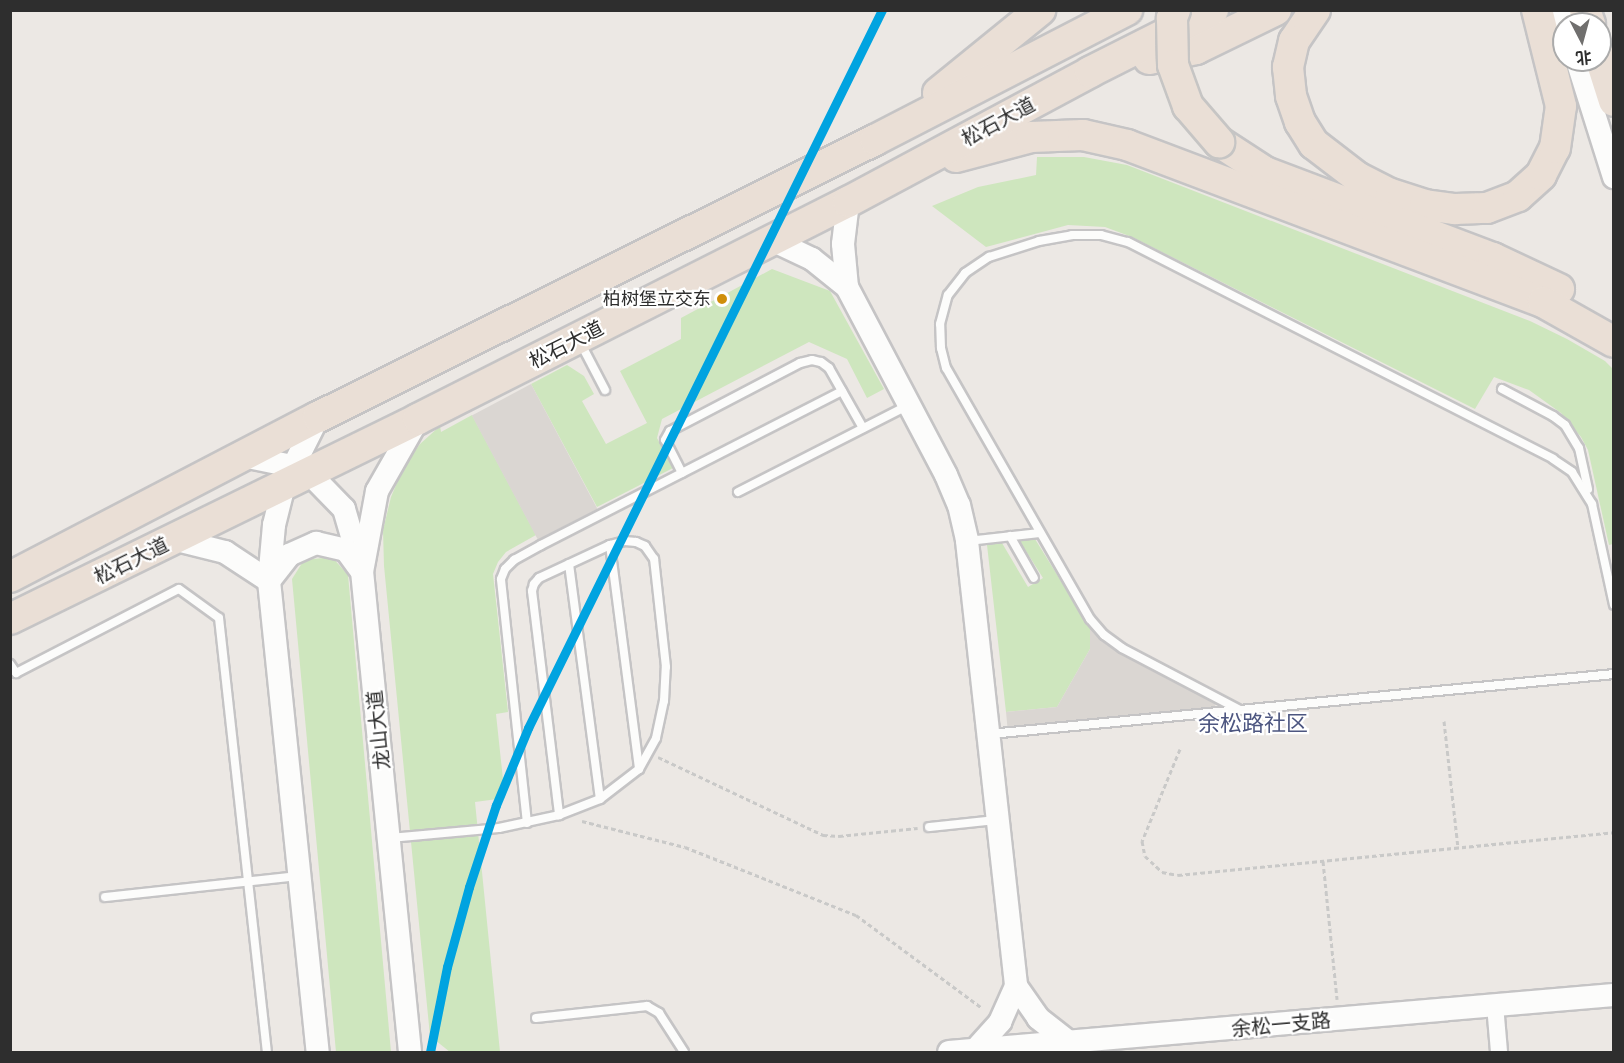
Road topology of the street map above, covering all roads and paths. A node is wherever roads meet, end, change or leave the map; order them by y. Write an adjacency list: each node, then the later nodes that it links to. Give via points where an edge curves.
1 (1040, 10): 12 (highway)
2 (1061, 10): 12 (highway)
3 (1127, 10): 14 (highway, 松石大道)
4 (1175, 10): 20 (highway, bridge, via 1173,64 1188,106 1219,142 1265,172 1493,258 1555,286)
5 (1213, 10): 8 (highway, 松石大道)
6 (1276, 10): 8 (highway, via 1196,49)
7 (1315, 10): 9 (highway, via 1294,40 1288,67 1291,96 1300,123 1314,144 1357,177 1425,205 1487,208 1518,196 1541,175 1556,148)
8 (1090, 72): 15 (highway, 松石大道)
9 (1562, 72)
10 (1581, 72): 16 (main road)
11 (1605, 72): 13 (highway)
12 (955, 79): 14 (highway)
13 (1614, 101)
14 (875, 140): 27 (highway, 松石大道)
15 (893, 176): 17 (highway, 松石大道); 22 (highway, via 1031,137 1083,135 1127,145 1543,302)
16 (1614, 177)
17 (848, 202): 18 (highway, 松石大道); 19 (main road, via 843,244)
18 (772, 240): 19 (main road, via 812,258); 21 (highway, 松石大道)
19 (847, 287): 26 (main road)
20 (1614, 332)
21 (578, 338): 24 (lane); 28 (highway, 松石大道)
22 (1614, 342)
23 (1502, 389): 34 (lane, via 1565,425 1579,448)
24 (605, 390)
25 (842, 392): 29 (lane); 31 (lane); 31 (lane, via 830,368 821,362 800,363 670,431 665,440)
26 (909, 405): 29 (lane); 38 (main road, via 959,505)
27 (318, 417): 30 (highway, 松石大道); 32 (main road)
28 (418, 419): 32 (highway, 松石大道); 41 (main road, 龙山大道, via 377,491)
29 (863, 428): 33 (lane)
30 (243, 456): 32 (main road); 42 (highway, 松石大道)
31 (682, 473): 58 (lane, via 514,560 505,569 501,579)
32 (295, 475): 37 (highway, 松石大道); 41 (main road, via 344,509); 44 (main road, via 274,525)
33 (738, 492)
34 (1592, 504): 35 (lane, via 1572,472 1553,459 1128,242 1101,235 1072,235 999,253 973,267 948,295 940,324 946,368); 45 (lane)
35 (1040, 532): 36 (lane); 49 (lane, via 1090,619 1104,635)
36 (1010, 536): 38 (lane); 43 (lane)
37 (173, 539): 44 (main road, via 225,552); 46 (highway, 松石大道)
38 (967, 541): 51 (main road)
39 (610, 545): 40 (lane); 53 (lane, via 636,542 645,546 654,559 666,667 664,701 656,738); 54 (lane)
40 (570, 564): 55 (lane); 56 (lane, via 539,578 532,591)
41 (362, 572): 44 (main road, via 346,550 316,543 289,555); 61 (main road, 龙山大道)
42 (10, 577)
43 (1034, 578)
44 (269, 581): 64 (main road)
45 (1614, 605)
46 (10, 619)
47 (10, 664): 65 (lane, via 15,674 179,589 219,618)
48 (1614, 674): 49 (lane)
49 (1240, 710): 51 (lane)
50 (1444, 721): 62 (path)
51 (988, 735): 57 (main road)
52 (1180, 749): 63 (path, via 1142,841 1144,856 1150,864 1162,873 1178,875)
53 (648, 752): 54 (lane); 59 (path, via 823,835)
54 (639, 770): 55 (lane)
55 (600, 799): 56 (lane)
56 (559, 815): 58 (lane); 70 (path, via 685,847 856,915)
57 (998, 820): 59 (lane); 67 (main road)
58 (527, 823): 61 (lane)
59 (929, 827)
60 (1614, 832): 62 (path)
61 (388, 838): 74 (main road, 龙山大道)
62 (1458, 847): 63 (path)
63 (1323, 861): 72 (path)
64 (300, 876): 65 (lane); 77 (main road)
65 (248, 882): 66 (lane); 76 (lane)
66 (105, 897)
67 (1016, 986): 73 (main road, via 1038,1018); 75 (main road, via 1000,1022)
68 (1614, 995): 69 (main road, 余松一支路)
69 (1495, 1005): 72 (main road, 余松一支路); 81 (street)
70 (981, 1007)
71 (536, 1018): 79 (lane, via 647,1006 659,1013)
72 (1339, 1019): 73 (main road, 余松一支路)
73 (1069, 1042): 75 (main road, 余松一支路)
74 (409, 1046): 78 (main road)
75 (975, 1050): 80 (main road, 余松一支路)
76 (267, 1053)
77 (318, 1053)
78 (427, 1053)
79 (684, 1053)
80 (949, 1053)
81 (1499, 1053)

